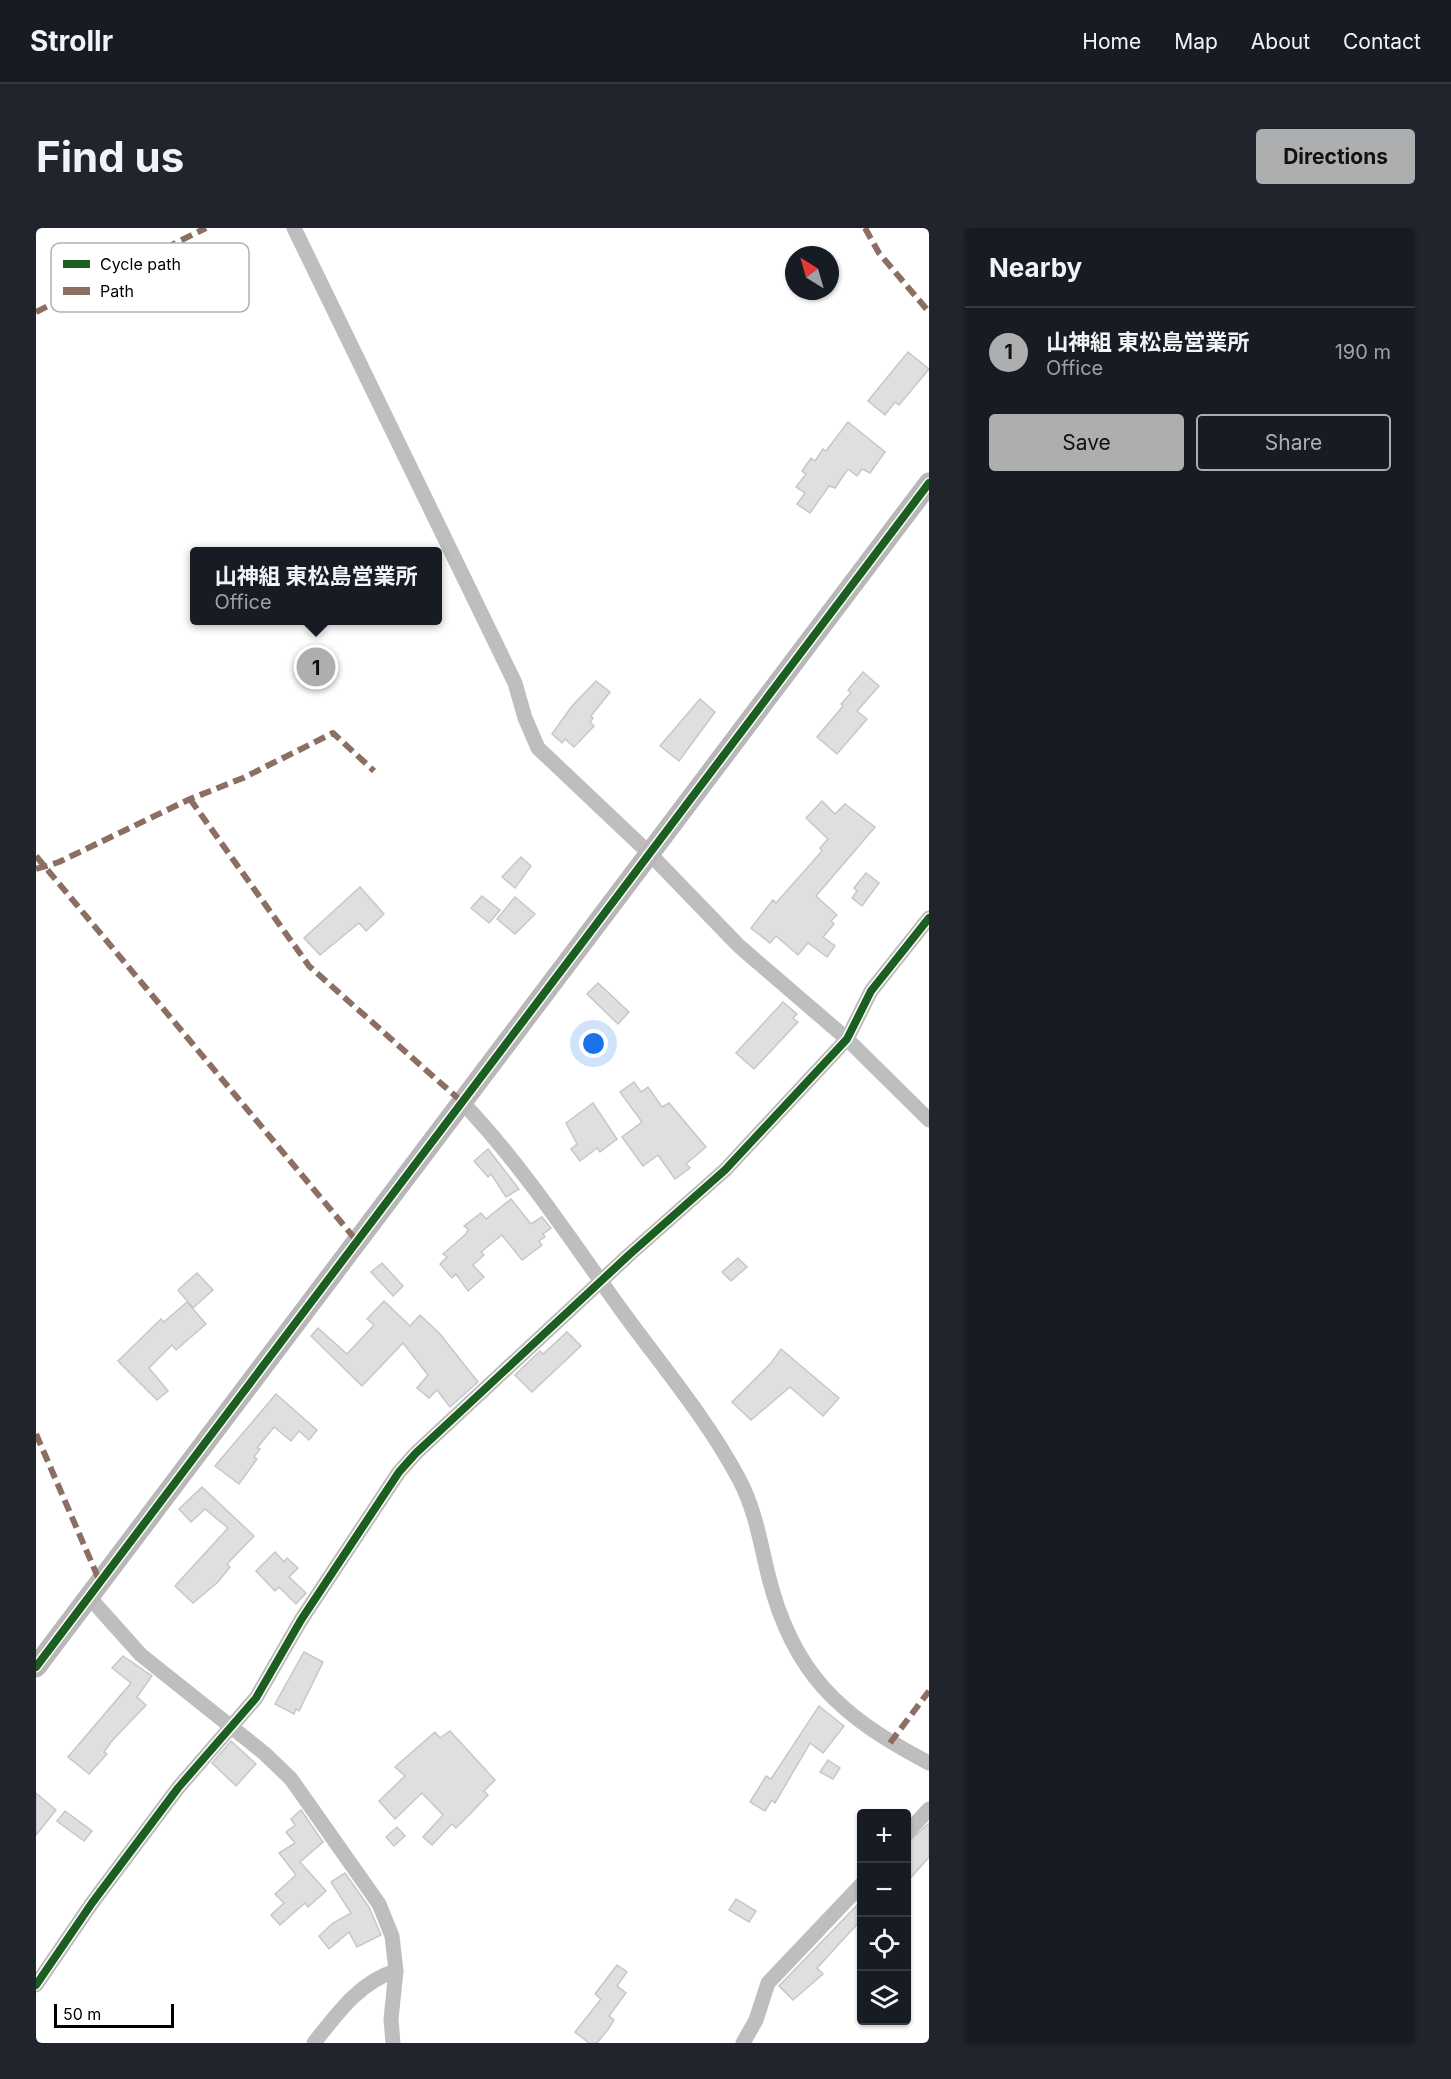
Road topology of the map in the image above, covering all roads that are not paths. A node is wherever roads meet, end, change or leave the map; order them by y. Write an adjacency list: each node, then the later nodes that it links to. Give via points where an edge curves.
1 (294, 228): 3 (street, via 516,683 538,748)
2 (929, 483): 3 (street)
3 (650, 854): 5 (street, via 739,946); 6 (street)
4 (929, 918): 5 (street, via 871,991)
5 (847, 1039): 7 (street); 8 (street, via 725,1170)
6 (462, 1102): 8 (street, via 525,1175); 9 (street)
7 (929, 1120)
8 (601, 1281): 11 (street, via 399,1472 301,1620 256,1698); 12 (street, via 738,1478 749,1500 788,1634 804,1664 849,1715)
9 (89, 1597): 10 (street); 11 (street, via 141,1655)
10 (36, 1667)
11 (232, 1727): 16 (street, via 291,1779 379,1904 392,1936); 17 (street, via 178,1788)
12 (929, 1763)
13 (929, 1809): 14 (street)
14 (911, 1829)
15 (857, 1888): 20 (street, via 768,1983 756,2020)
16 (396, 1971): 18 (street, via 379,1976 341,2008); 19 (street)
17 (36, 1985)
18 (314, 2043)
19 (393, 2043)
20 (743, 2043)

